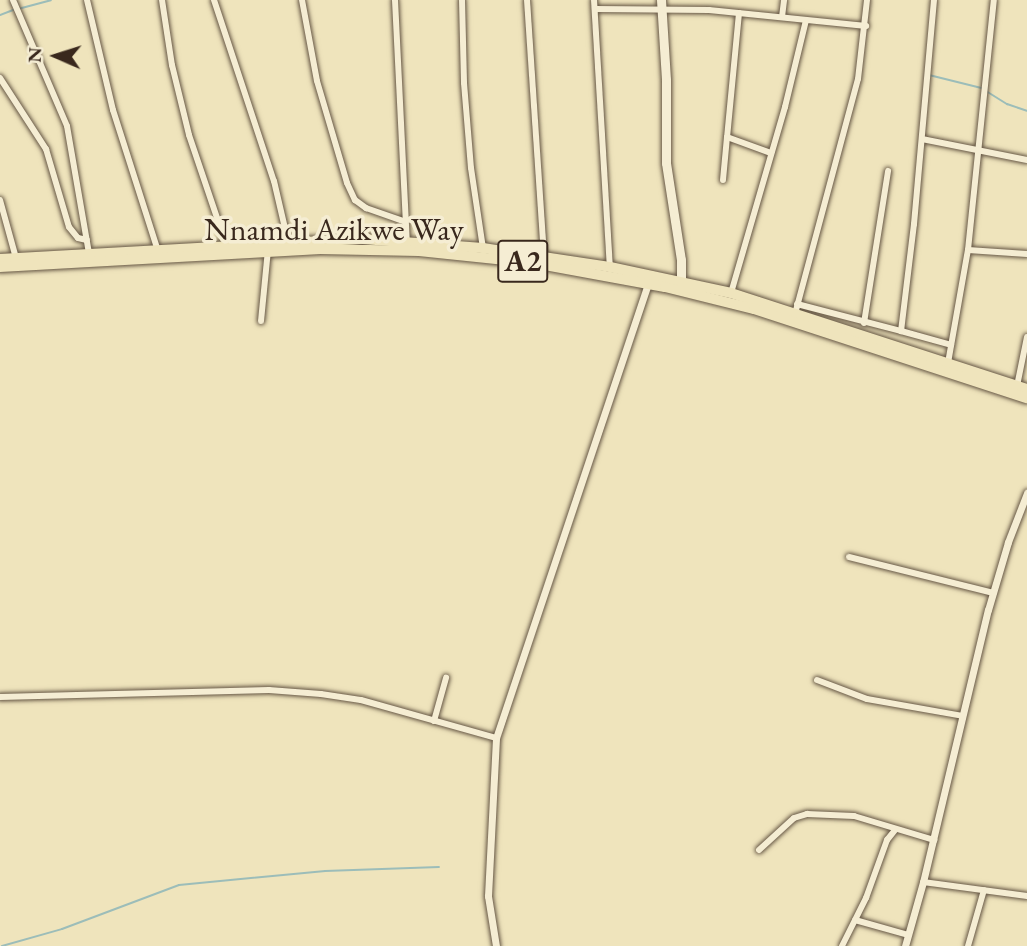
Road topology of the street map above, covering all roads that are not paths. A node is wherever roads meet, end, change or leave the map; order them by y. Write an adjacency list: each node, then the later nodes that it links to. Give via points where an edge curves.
1 (88, 0): 36 (street, via 113,110)
2 (162, 0): 35 (street, via 189,135)
3 (214, 0): 33 (street, via 274,181)
4 (302, 0): 31 (street, via 317,81 347,183 355,200 366,208)
5 (395, 0): 31 (street)
6 (462, 0): 37 (street, via 467,119)
7 (527, 0): 42 (street)
8 (594, 0): 16 (street)
9 (711, 0): 17 (street)
10 (784, 0): 19 (street)
11 (867, 0): 21 (street)
12 (934, 0): 24 (street)
13 (994, 0): 25 (street)
14 (14, 3): 32 (street, via 67,126)
15 (661, 5): 16 (street); 17 (street); 47 (main road, via 667,163)
16 (595, 9): 46 (street)
17 (709, 10): 18 (street)
18 (739, 13): 19 (street); 23 (street)
19 (782, 18): 20 (street)
20 (806, 20): 21 (street); 26 (street)
21 (866, 26): 50 (street, via 858,79)
22 (0, 78): 32 (street, via 46,149 73,234)
23 (727, 136): 26 (street); 29 (street)
24 (922, 139): 25 (street); 53 (street)
25 (980, 148): 27 (street); 39 (street)
26 (771, 153): 49 (street)
27 (1027, 160)
28 (888, 171): 52 (street)
29 (723, 180)
30 (0, 200): 43 (street)
31 (406, 222): 34 (street)
32 (87, 240): 40 (street)
33 (288, 241): 34 (highway, Nnamdi Azikwe Way / A2); 35 (highway, Nnamdi Azikwe Way / A2)
34 (407, 242): 37 (highway, Nnamdi Azikwe Way / A2)
35 (226, 244): 36 (highway, Nnamdi Azikwe Way / A2)
36 (158, 248): 40 (highway, Nnamdi Azikwe Way / A2)
37 (483, 248): 42 (highway, Nnamdi Azikwe Way / A2)
38 (268, 250): 45 (highway, Nnamdi Azikwe Way / A2); 48 (highway, Nnamdi Azikwe Way / A2, via 465,255); 51 (street)
39 (968, 250): 41 (street); 55 (street)
40 (89, 253): 43 (highway, Nnamdi Azikwe Way / A2)
41 (1027, 254)
42 (544, 257): 46 (highway, Nnamdi Azikwe Way / A2)
43 (16, 258): 44 (highway, Nnamdi Azikwe Way / A2)
44 (0, 259)
45 (0, 267)
46 (610, 267): 47 (highway, Nnamdi Azikwe Way / A2)
47 (681, 282): 49 (highway, Nnamdi Azikwe Way / A2)
48 (648, 283): 58 (highway, Nnamdi Azikwe Way / A2, via 754,309); 67 (street)
49 (731, 293): 50 (highway, Nnamdi Azikwe Way / A2)
50 (796, 309): 52 (street); 56 (highway, Nnamdi Azikwe Way / A2)
51 (261, 321)
52 (864, 323): 53 (street)
53 (901, 331): 55 (street)
54 (1027, 337): 57 (street)
55 (951, 345): 56 (street)
56 (948, 363): 57 (highway, Nnamdi Azikwe Way / A2)
57 (1022, 387)
58 (1027, 398)
59 (1027, 493): 61 (street)
60 (849, 556): 61 (street)
61 (993, 593): 65 (street)
62 (446, 678): 66 (street)
63 (817, 680): 65 (street, via 867,699)
64 (0, 697): 66 (street, via 269,690 361,700)
65 (963, 716): 69 (street)
66 (435, 721): 67 (street)
67 (496, 738): 76 (street, via 488,896)
68 (895, 830): 69 (street); 70 (street, via 854,816 807,814 794,818); 74 (street)
69 (934, 839): 71 (street)
70 (759, 850)
71 (923, 882): 72 (street); 75 (street)
72 (984, 890): 73 (street); 79 (street)
73 (1027, 896)
74 (855, 920): 75 (street); 77 (street)
75 (908, 935): 78 (street)
76 (496, 946)
77 (842, 946)
78 (905, 946)
79 (968, 946)

